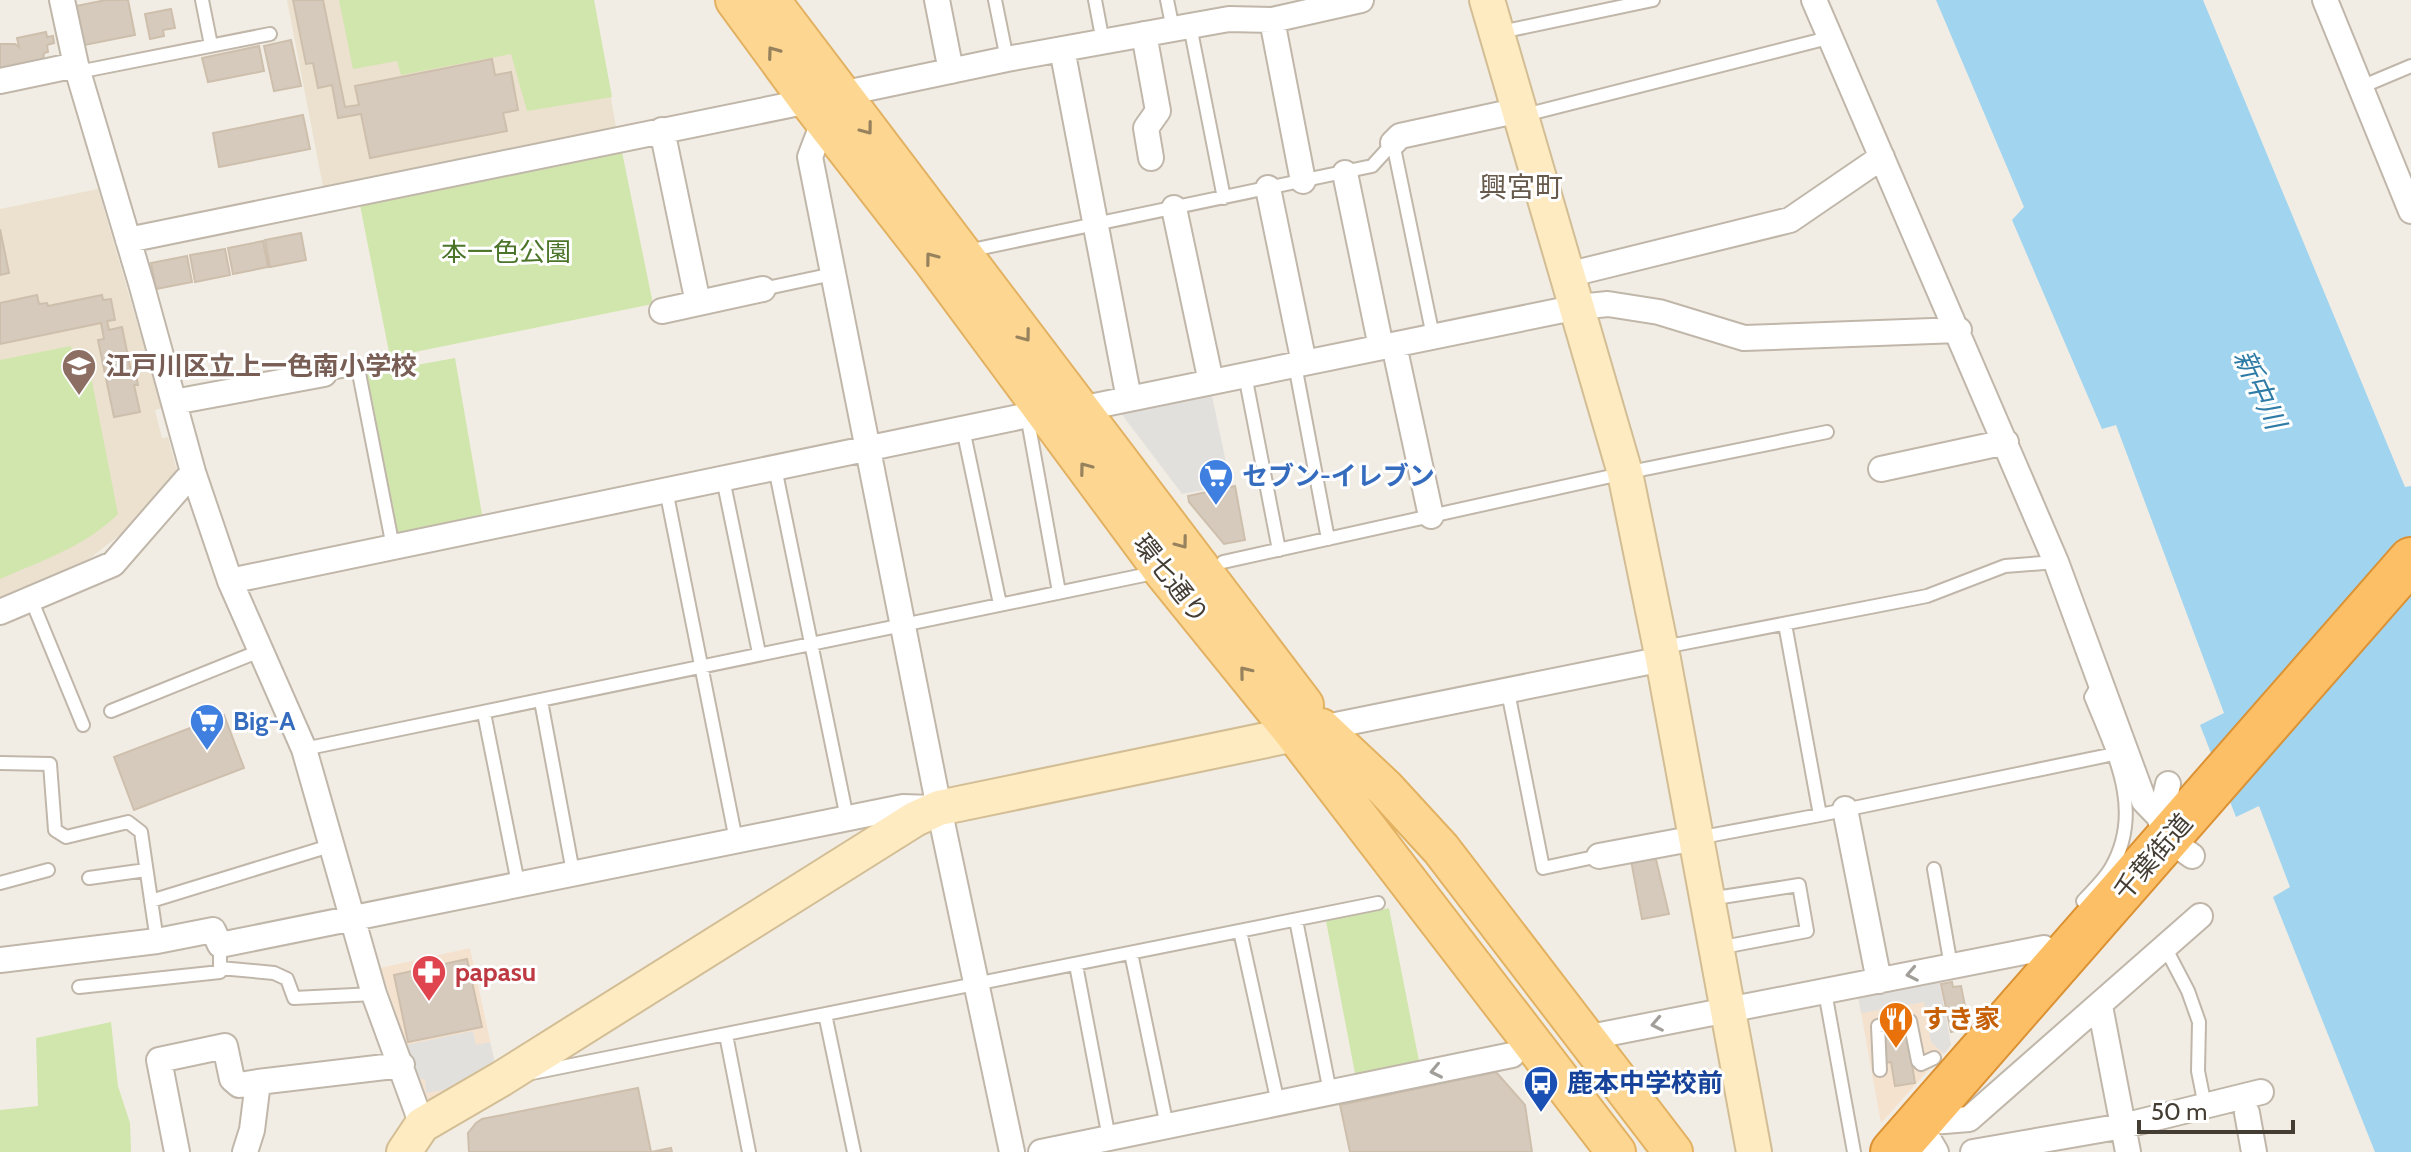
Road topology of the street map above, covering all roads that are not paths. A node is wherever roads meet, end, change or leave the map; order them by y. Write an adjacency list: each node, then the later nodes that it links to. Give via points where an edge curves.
1 (62, 0): 26 (street)
2 (202, 0): 22 (lane)
3 (735, 0): 30 (main road, 環七通り, one-way to 3)
4 (770, 0): 30 (main road, 環七通り)
5 (937, 0): 27 (street)
6 (995, 0): 24 (lane)
7 (1095, 0): 21 (lane)
8 (1167, 0): 16 (lane)
9 (1361, 0): 15 (street)
10 (1487, 0): 17 (street)
11 (1653, 0): 17 (lane)
12 (1814, 0): 20 (street)
13 (2325, 0): 29 (street)
14 (1227, 10): 15 (street); 16 (street)
15 (1272, 20): 37 (street)
16 (1181, 28): 19 (street); 39 (lane)
17 (1497, 33): 31 (street)
18 (270, 34): 22 (lane)
19 (1144, 34): 21 (street); 35 (street, via 1158,111 1146,128)
20 (1832, 37): 31 (lane); 34 (street)
21 (1103, 42): 23 (street)
22 (211, 45): 26 (lane)
23 (1062, 49): 24 (street); 42 (street)
24 (1007, 59): 27 (street)
25 (2411, 66): 29 (lane)
26 (77, 69): 28 (street); 43 (street)
27 (951, 71): 30 (street)
28 (0, 81)
29 (2361, 87): 41 (street)
30 (825, 105): 32 (street); 44 (main road, 環七通り, one-way to 44); 45 (street, via 810,157); 59 (main road, 環七通り, one-way to 30, via 931,258)
31 (1521, 112): 33 (street, via 1400,136); 47 (street)
32 (662, 130): 43 (street); 48 (street)
33 (1393, 143): 36 (lane, via 1372,166); 51 (lane)
34 (1882, 157): 47 (street, via 1790,220); 50 (street)
35 (1151, 158)
36 (1345, 173): 37 (lane); 52 (street)
37 (1303, 181): 38 (lane)
38 (1268, 188): 39 (lane); 53 (street)
39 (1224, 198): 40 (lane)
40 (1174, 208): 42 (lane); 56 (street)
41 (2411, 211)
42 (1097, 224): 44 (lane); 57 (street)
43 (128, 240): 58 (street)
44 (960, 252): 59 (main road, 環七通り, one-way to 59)
45 (833, 274): 46 (lane); 63 (street)
46 (763, 289): 48 (street)
47 (1573, 291): 50 (street, via 1744,338); 51 (street); 67 (street)
48 (698, 303): 49 (street)
49 (662, 311)
50 (1959, 330): 62 (street)
51 (1433, 336): 52 (street)
52 (1388, 346): 53 (street); 70 (street)
53 (1299, 364): 55 (street); 71 (lane)
54 (324, 374): 58 (street); 72 (lane, via 358,368)
55 (1245, 375): 56 (street); 73 (lane)
56 (1211, 382): 57 (street)
57 (1129, 399): 59 (street)
58 (174, 402): 66 (street)
59 (1050, 412): 60 (street); 79 (lane); 96 (main road, 環七通り, via 1162,570)
60 (963, 429): 63 (street); 81 (lane)
61 (1827, 432): 67 (lane)
62 (2006, 442): 65 (street); 76 (street)
63 (868, 448): 64 (street); 83 (street)
64 (775, 468): 68 (street); 85 (lane)
65 (1881, 469)
66 (193, 472): 78 (street); 80 (street, via 113,564)
67 (1625, 473): 70 (lane); 88 (street)
68 (723, 479): 69 (street); 87 (lane)
69 (666, 490): 72 (street); 89 (lane)
70 (1431, 516): 71 (lane)
71 (1328, 539): 73 (lane)
72 (393, 547): 78 (street)
73 (1279, 550): 75 (lane)
74 (2411, 560): 104 (highway, 千葉街道)
75 (1223, 562)
76 (2056, 562): 84 (lane, via 2005,566 1927,596); 90 (street)
77 (1144, 575): 79 (lane)
78 (230, 581): 86 (street)
79 (1059, 592): 81 (lane)
80 (31, 599): 82 (street); 95 (lane)
81 (1000, 604): 83 (lane)
82 (0, 612)
83 (902, 624): 85 (lane); 100 (street)
84 (1785, 624): 88 (lane); 102 (lane)
85 (811, 643): 87 (lane); 103 (lane)
86 (262, 650): 93 (lane); 97 (street)
87 (759, 653): 89 (lane)
88 (1662, 654): 91 (street); 105 (street)
89 (702, 665): 92 (lane); 106 (lane)
90 (2099, 683): 98 (lane, via 2091,697); 104 (street, via 2144,801)
91 (1508, 692): 96 (street); 108 (lane, via 1543,868)
92 (541, 701): 94 (lane); 112 (lane)
93 (111, 711)
94 (484, 713): 97 (lane); 115 (lane)
95 (83, 725)
96 (1308, 731): 100 (street); 143 (main road, via 1363,860); 144 (main road, 環七通り)
97 (304, 749): 107 (street)
98 (2114, 754): 101 (lane); 119 (lane, via 2125,789 2124,832 2112,866)
99 (0, 763): 111 (lane, via 50,764 55,830 66,837 128,822 141,832)
100 (939, 808): 103 (street, via 903,807); 135 (street); 148 (street)
101 (1845, 809): 102 (lane); 134 (street)
102 (1820, 815): 105 (lane)
103 (847, 818): 106 (street)
104 (2175, 825): 146 (highway, 千葉街道)
105 (1696, 838): 108 (street); 116 (street)
106 (736, 840): 112 (street)
107 (333, 845): 117 (lane); 121 (street)
108 (1599, 856)
109 (1934, 869): 132 (lane)
110 (48, 870): 114 (lane)
111 (146, 870): 113 (lane); 117 (lane)
112 (573, 872): 115 (street)
113 (89, 878)
114 (0, 883)
115 (518, 883): 121 (street)
116 (1709, 899): 127 (street); 127 (lane, via 1799,885 1807,931)
117 (151, 901): 124 (lane)
118 (1378, 903): 122 (lane)
119 (2075, 912)
120 (2200, 916): 126 (street)
121 (352, 917): 129 (street); 138 (street)
122 (1296, 920): 123 (lane); 150 (lane)
123 (1240, 931): 128 (lane); 152 (lane)
124 (157, 941): 129 (street, via 213,930); 130 (street)
125 (2049, 942): 132 (street); 133 (lane)
126 (2165, 947): 139 (street); 153 (lane, via 2199,1022 2198,1071)
127 (1717, 948): 140 (street)
128 (1131, 953): 131 (lane); 155 (lane)
129 (220, 956): 136 (lane, via 220,972); 138 (lane, via 287,979 294,998)
130 (0, 960)
131 (1076, 965): 135 (lane); 157 (lane)
132 (1951, 966): 134 (street, one-way to 134)
133 (2023, 971)
134 (1879, 981): 137 (street)
135 (978, 985): 141 (lane); 164 (street)
136 (79, 987)
137 (1825, 992): 140 (street); 171 (lane)
138 (374, 994): 145 (street)
139 (2100, 1006): 156 (street); 158 (street, via 1969,1119)
140 (1729, 1010): 144 (street, one-way to 144); 170 (street)
141 (825, 1014): 142 (lane); 163 (lane)
142 (726, 1035): 148 (lane); 162 (lane)
143 (1512, 1055): 150 (street, one-way to 150); 166 (main road)
144 (1576, 1063): 167 (main road, 環七通り); 168 (main road, 環七通り); 169 (main road)
145 (402, 1065): 149 (street); 159 (street)
146 (1946, 1066): 147 (lane, via 1918,1061 1910,1021 1878,1026); 158 (highway, 千葉街道)
147 (1880, 1070)
148 (501, 1079): 159 (street)
149 (258, 1082): 160 (street, via 239,1085 232,1079 225,1046 159,1060); 161 (street)
150 (1330, 1092): 152 (street)
151 (2261, 1092): 153 (street)
152 (1278, 1103): 155 (street)
153 (2205, 1106): 156 (street)
154 (2247, 1113): 174 (street)
155 (1167, 1126): 157 (street)
156 (2123, 1126): 172 (street); 173 (street)
157 (1109, 1138): 165 (street)
158 (1916, 1142)
159 (419, 1143)
160 (177, 1152)
161 (245, 1152)
162 (749, 1152)
163 (854, 1152)
164 (1012, 1152)
165 (1041, 1152)
166 (1588, 1152)
167 (1616, 1152)
168 (1645, 1152)
169 (1673, 1152)
170 (1754, 1152)
171 (1854, 1152)
172 (1973, 1152)
173 (2128, 1152)
174 (2254, 1152)

